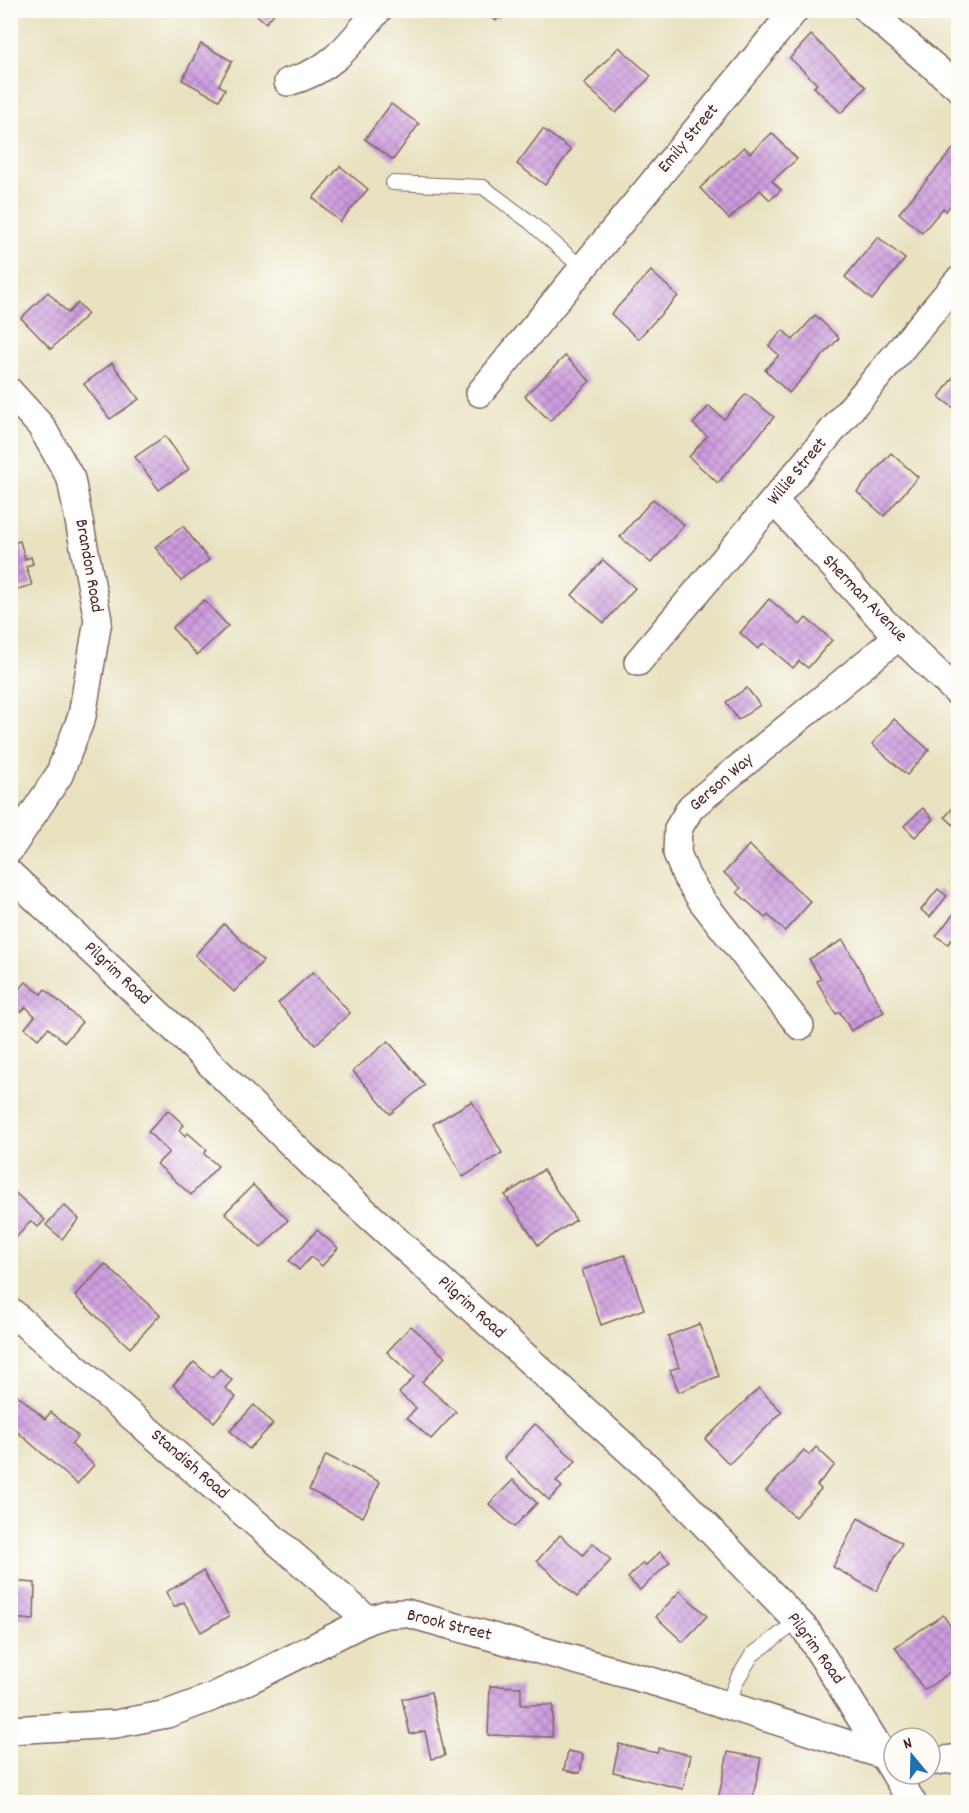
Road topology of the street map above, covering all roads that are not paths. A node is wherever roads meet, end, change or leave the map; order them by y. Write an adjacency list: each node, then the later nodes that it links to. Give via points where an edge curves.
1 (378, 10): 4 (street, via 329,65)
2 (795, 10): 7 (street, Emily Street)
3 (867, 10): 5 (street)
4 (288, 82)
5 (958, 87)
6 (393, 183): 7 (lane, via 483,188 530,222)
7 (582, 268): 10 (street, Emily Street)
8 (958, 281): 11 (street, Willie Street)
9 (10, 392): 15 (street, Brandon Road, via 41,426 71,479 98,620 82,716 59,775)
10 (480, 393)
11 (774, 501): 12 (street, Sherman Avenue); 13 (street, Willie Street)
12 (899, 636): 14 (street, Sherman Avenue); 17 (street, Gerson Way, via 691,807 678,829 677,853 691,884)
13 (638, 662)
14 (958, 693)
15 (10, 849)
16 (10, 874): 20 (street, Pilgrim Road, via 312,1164 665,1483)
17 (800, 1026)
18 (10, 1311): 19 (street, Standish Road)
19 (368, 1620): 21 (street, Brook Street, via 406,1613); 22 (street, Brook Street, via 253,1678 167,1714 116,1724)
20 (798, 1621): 21 (lane, via 752,1656); 23 (street, Pilgrim Road)
21 (727, 1705): 26 (street, Brook Street)
22 (10, 1730)
23 (882, 1749)
24 (958, 1758): 25 (street)
25 (942, 1760)
26 (882, 1761)
27 (903, 1786): 28 (street, Pilgrim Road)
28 (912, 1803)

